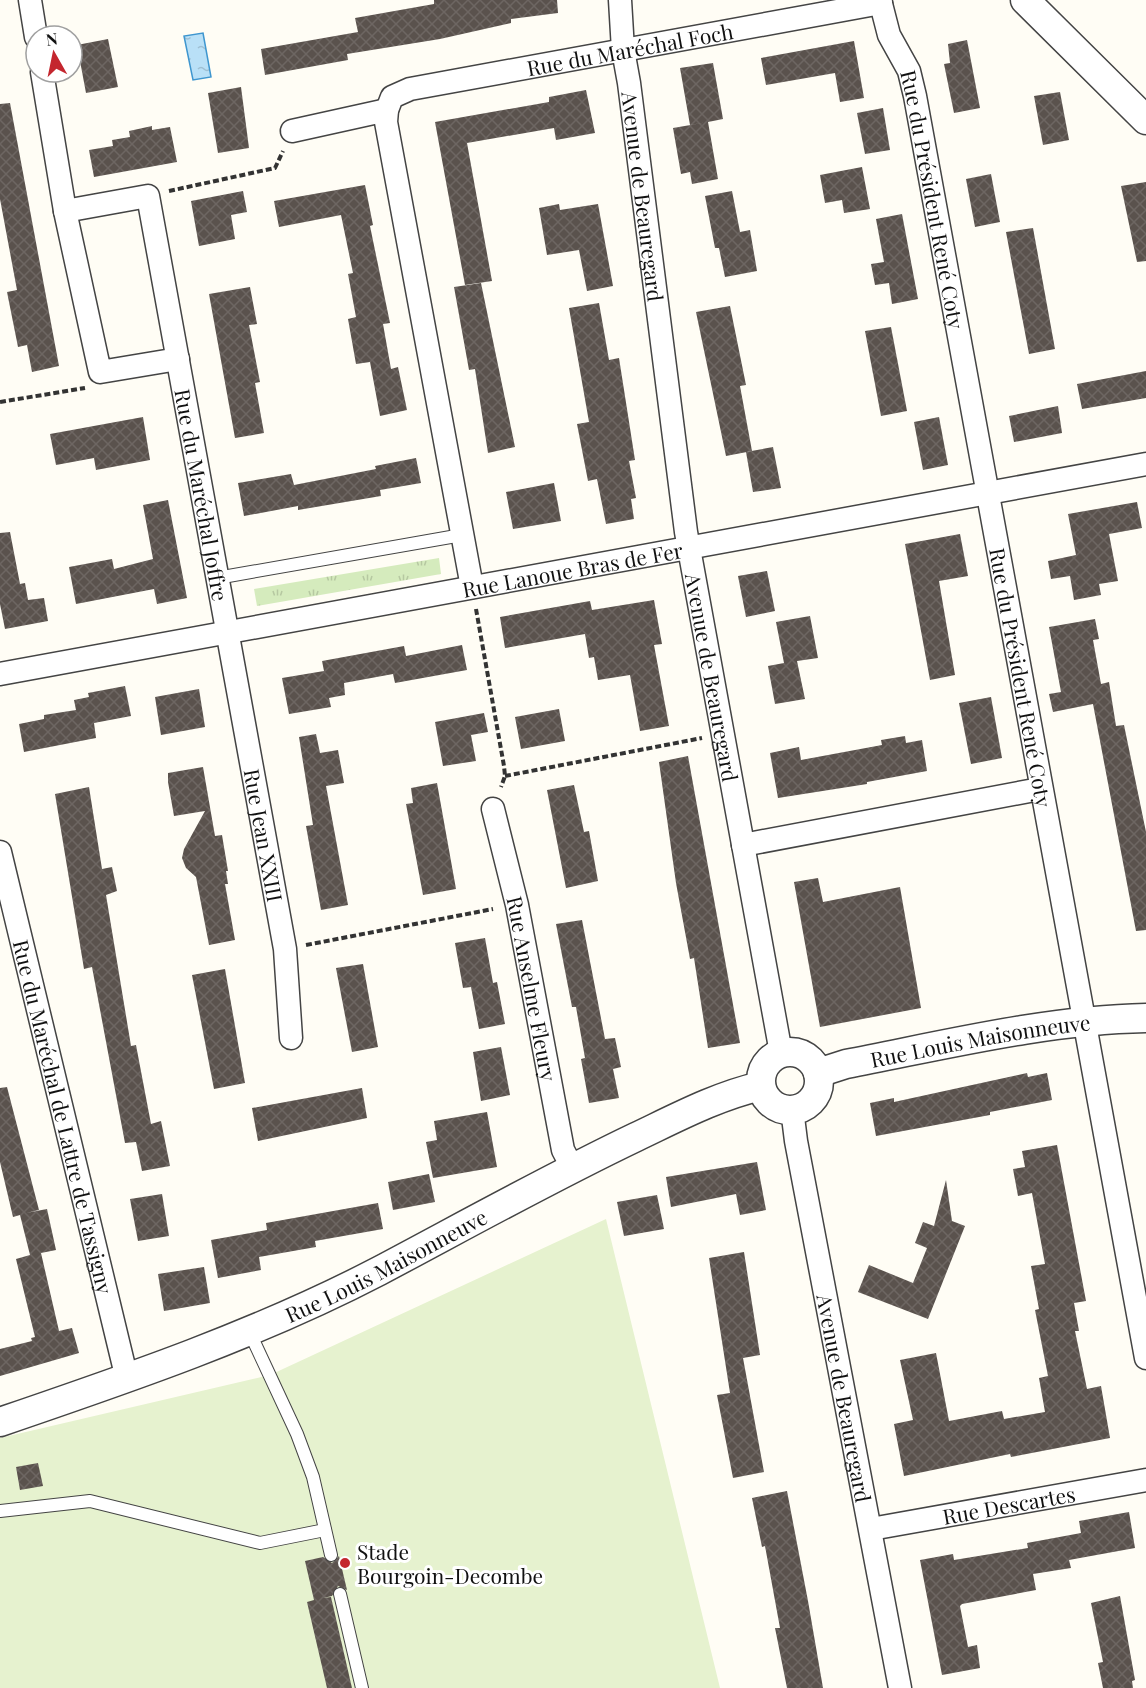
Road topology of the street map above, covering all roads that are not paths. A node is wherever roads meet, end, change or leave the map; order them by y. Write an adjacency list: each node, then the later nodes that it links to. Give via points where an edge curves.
1 (30, 0): 5 (street)
2 (620, 0): 6 (street, Avenue de Beauregard)
3 (1025, 0): 9 (street)
4 (880, 2): 6 (street, Rue du Maréchal Foch); 14 (street, Rue du Président René Coty, via 889,35 909,71 915,96)
5 (34, 24)
6 (623, 50): 8 (street, Rue du Maréchal Foch, via 410,89 392,97); 16 (street, Avenue de Beauregard)
7 (44, 84): 11 (street)
8 (387, 110): 10 (street); 15 (street, via 386,122)
9 (1146, 120)
10 (292, 130)
11 (65, 211): 12 (street, Rue du Maréchal Joffre, via 100,372); 12 (street, Rue du Maréchal Joffre, via 148,196)
12 (178, 359): 17 (street, Rue du Maréchal Joffre)
13 (1146, 464): 14 (street, Rue Lanoue Bras de Fer)
14 (987, 493): 16 (street, Rue Lanoue Bras de Fer); 21 (street, Rue du Président René Coty)
15 (462, 535): 17 (lane); 18 (street)
16 (689, 548): 18 (street, Rue Lanoue Bras de Fer); 23 (street, Avenue de Beauregard)
17 (217, 578): 19 (street, Rue du Maréchal Joffre)
18 (472, 587): 19 (street, Rue Lanoue Bras de Fer)
19 (227, 632): 20 (street, Rue Lanoue Bras de Fer); 27 (street, Rue Jean XXIII, via 285,949)
20 (0, 674)
21 (1040, 789): 23 (street); 26 (street, Rue du Président René Coty)
22 (493, 809): 32 (street, Rue Anselme Fleury, via 518,905 563,1150)
23 (743, 845): 28 (street, Avenue de Beauregard)
24 (0, 852): 35 (street, Rue du Maréchal de Lattre de Tassigny)
25 (1146, 1018): 26 (street, Rue Louis Maisonneuve)
26 (1085, 1021): 29 (street, Rue Louis Maisonneuve, via 846,1064); 34 (street, Rue du Président René Coty)
27 (291, 1038)
28 (781, 1053): 29 (street, via 790,1051 808,1058); 30 (street, via 767,1062)
29 (818, 1073): 31 (street, via 814,1097)
30 (761, 1086): 31 (street, via 769,1101); 32 (street, Rue Louis Maisonneuve, via 738,1091)
31 (792, 1109): 39 (street, Avenue de Beauregard)
32 (572, 1167): 33 (street, Rue Louis Maisonneuve, via 376,1273)
33 (249, 1331): 35 (street, Rue Louis Maisonneuve); 40 (lane, via 297,1434)
34 (1146, 1358)
35 (127, 1379): 36 (street, Rue Louis Maisonneuve)
36 (0, 1422)
37 (1146, 1480): 39 (street, Rue Descartes)
38 (0, 1511): 40 (lane, via 90,1501 260,1543)
39 (871, 1529): 44 (street, Avenue de Beauregard)
40 (325, 1530): 41 (lane)
41 (331, 1555)
42 (340, 1594): 43 (lane)
43 (362, 1688)
44 (900, 1688)

